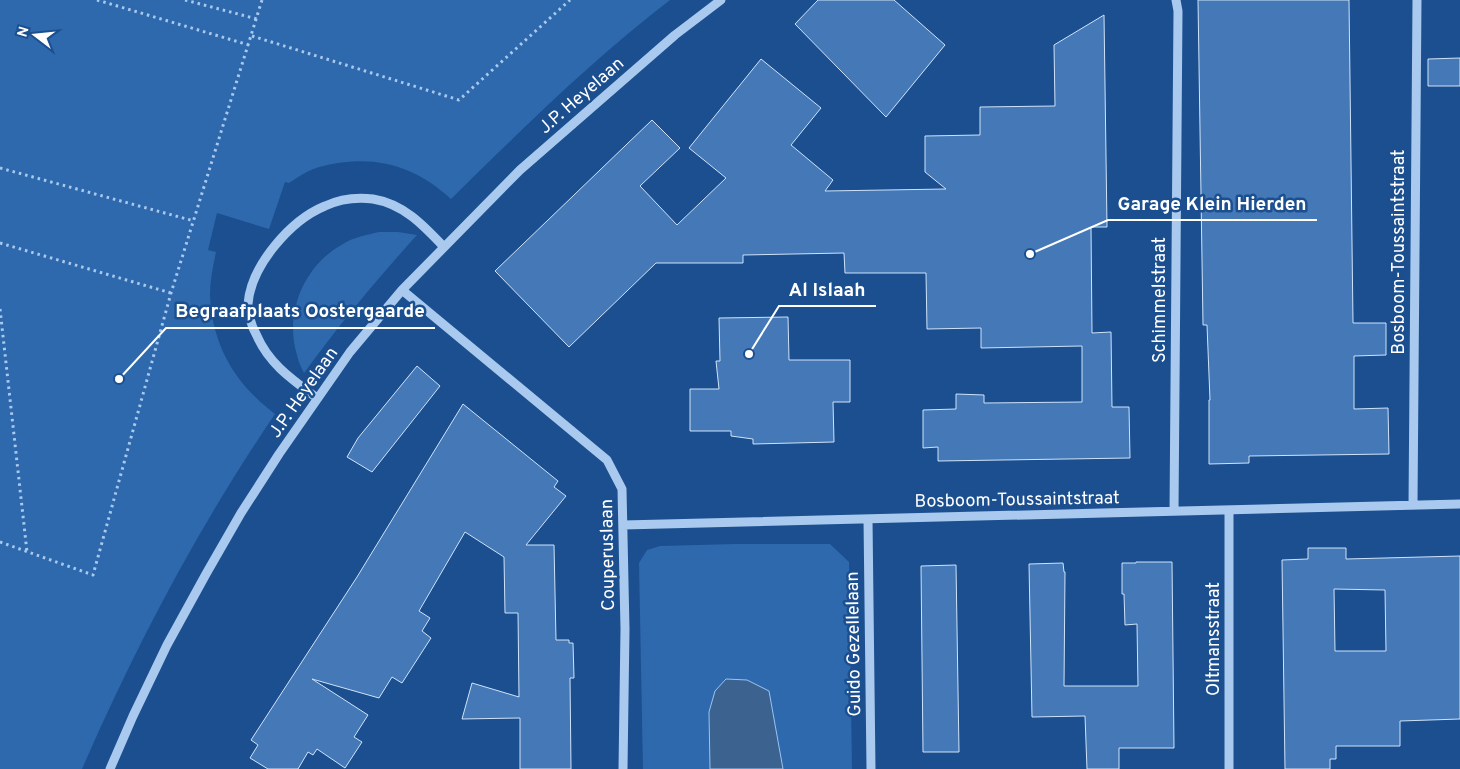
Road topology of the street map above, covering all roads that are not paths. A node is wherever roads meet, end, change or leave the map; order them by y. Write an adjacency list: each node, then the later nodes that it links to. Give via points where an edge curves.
1 (721, 0): 4 (street, J.P. Heyelaan, via 675,35 520,170)
2 (1176, 0): 10 (street, Schimmelstraat)
3 (1417, 0): 8 (street, Bosboom-Toussaintstraat)
4 (444, 247): 5 (street, J.P. Heyelaan); 6 (street, via 408,213 392,204 357,198 341,200 310,214 295,225 266,257 254,280 248,306 256,336 277,367)
5 (402, 290): 6 (street, J.P. Heyelaan, via 350,352); 12 (street, Couperuslaan, via 607,460 622,489)
6 (317, 398): 13 (street, J.P. Heyelaan, via 241,513 206,574 167,645)
7 (1460, 504): 8 (street, Bosboom-Toussaintstraat)
8 (1412, 505): 9 (street, Bosboom-Toussaintstraat)
9 (1229, 510): 10 (street, Bosboom-Toussaintstraat); 16 (street, Oltmansstraat)
10 (1174, 511): 11 (street, Bosboom-Toussaintstraat)
11 (868, 519): 12 (street, Bosboom-Toussaintstraat); 15 (street, Guido Gezellelaan)
12 (623, 525): 14 (street, Couperuslaan)
13 (110, 769)
14 (623, 769)
15 (871, 769)
16 (1229, 769)

